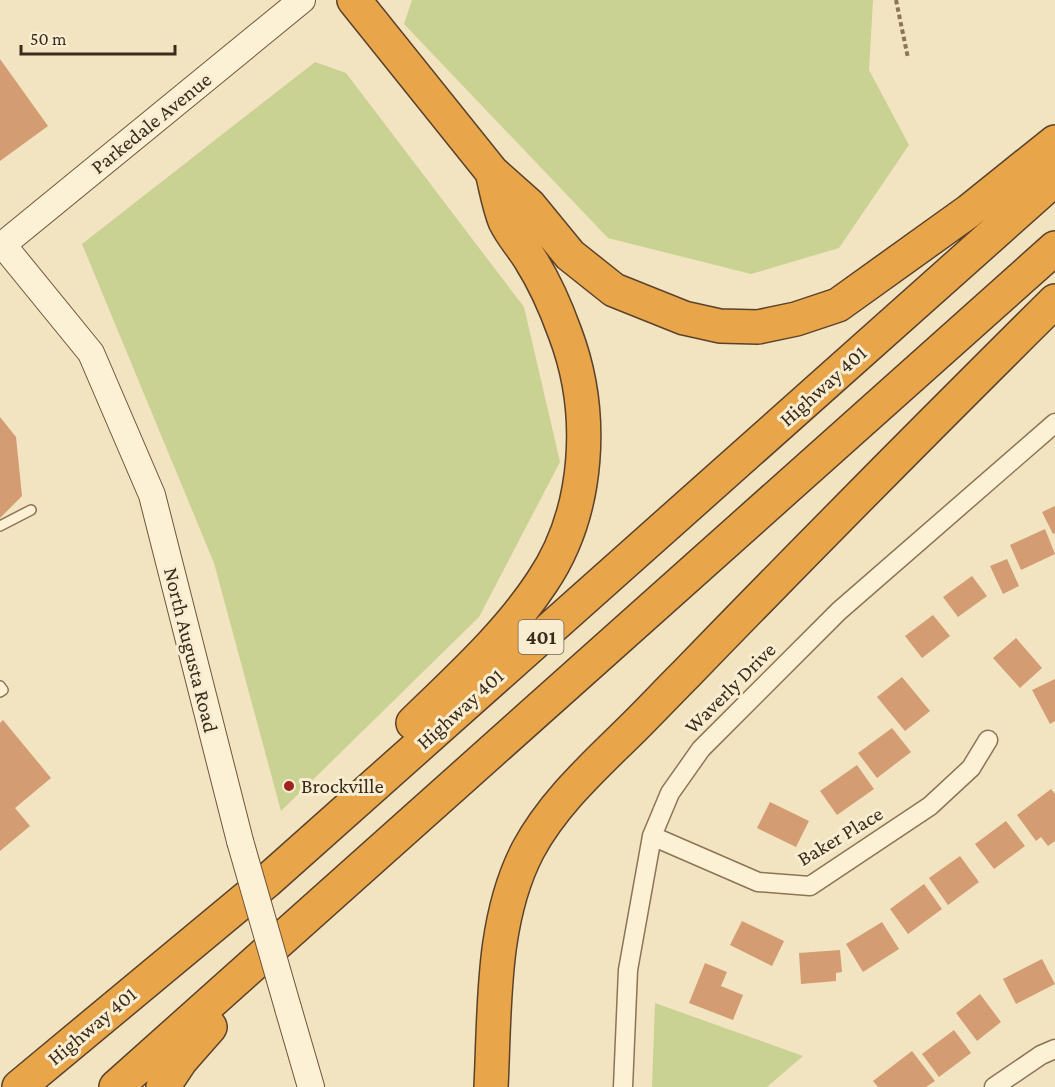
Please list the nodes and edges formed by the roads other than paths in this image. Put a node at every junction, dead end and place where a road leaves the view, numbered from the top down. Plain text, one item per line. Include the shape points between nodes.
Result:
1 (302, 0) edge
2 (354, 0) edge
3 (1055, 142) edge
4 (492, 172) junction
5 (1055, 179) edge
6 (1, 244) edge
7 (1055, 248) edge
8 (1055, 301) edge
9 (1055, 423) edge
10 (31, 510) dead end
11 (0, 526) edge
12 (0, 686) edge
13 (0, 692) edge
14 (988, 740) dead end
15 (652, 836) junction
16 (389, 843) junction
17 (267, 881) junction
18 (1055, 1049) edge
19 (19, 1087) edge
20 (116, 1087) edge
21 (163, 1087) edge
22 (311, 1087) edge
23 (491, 1087) edge
24 (623, 1087) edge
25 (994, 1087) edge

1 - 6 main road, Parkedale Avenue
2 - 4 highway
3 - 4 highway via 969,211 838,305 758,327 720,326 684,318 614,290 570,255 529,205
4 - 17 highway via 506,221 532,261 574,362 585,450 578,500 559,552 522,609 474,664 323,808
5 - 17 highway, Highway 401 / 401
6 - 22 main road, North Augusta Road, bridge via 91,353 152,495 240,841
7 - 16 highway, 401
8 - 23 highway via 588,771 551,815 528,850 512,889 499,945
9 - 15 street, Waverly Drive via 840,611 722,727 670,793
10 - 11 lane
12 - 13 lane
14 - 15 street, Baker Place via 972,768 930,806 810,885 758,882
15 - 24 street, Waverly Drive via 628,970
16 - 20 highway, 401
16 - 21 highway via 349,899 213,1023
17 - 19 highway, Highway 401 / 401
18 - 25 street via 1041,1054

